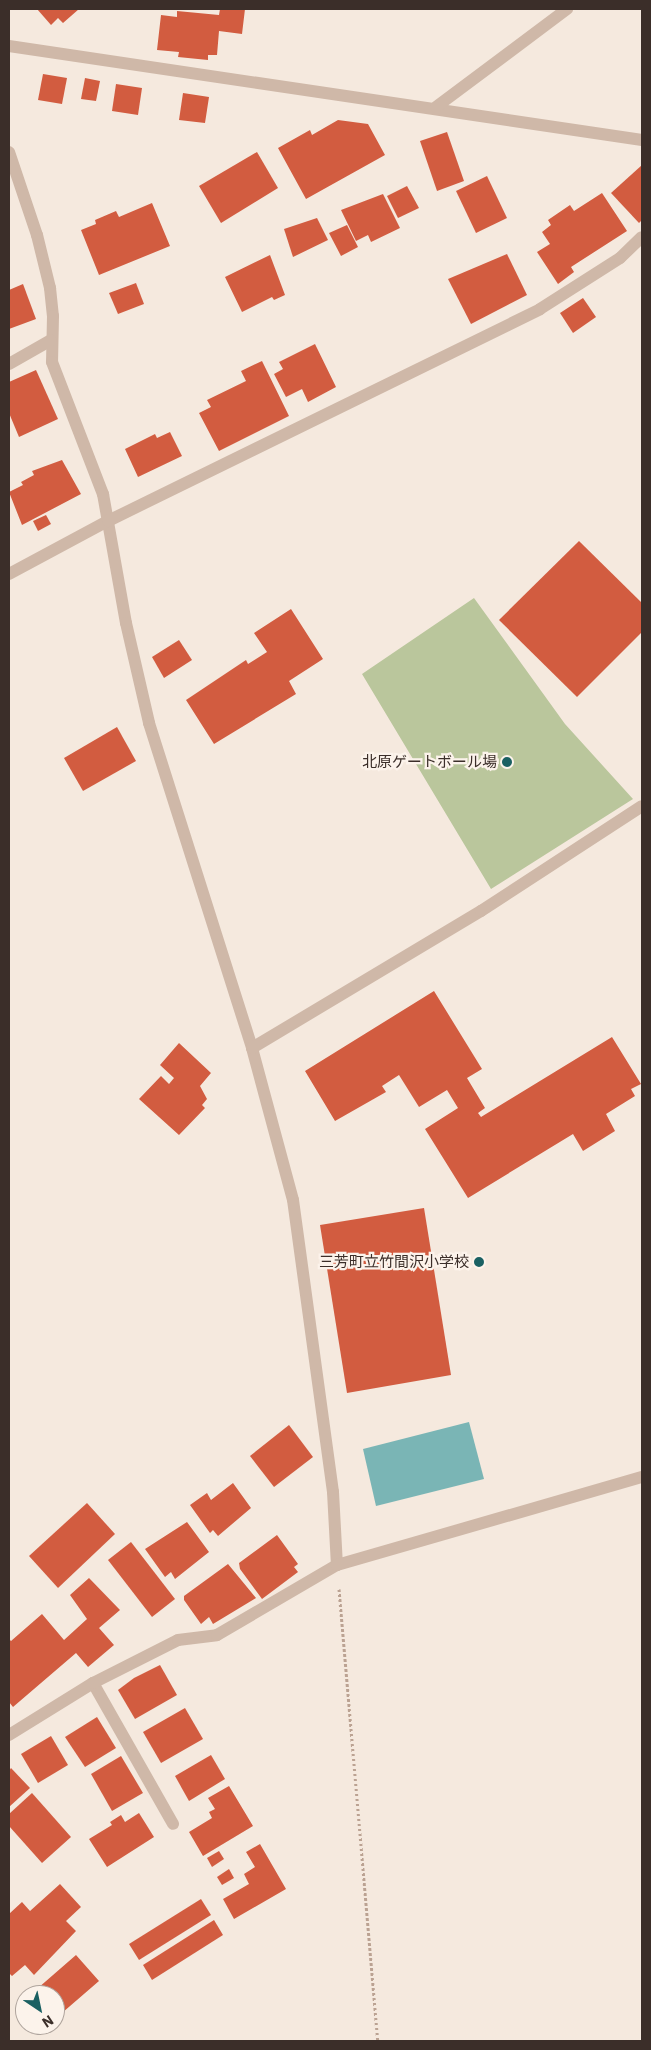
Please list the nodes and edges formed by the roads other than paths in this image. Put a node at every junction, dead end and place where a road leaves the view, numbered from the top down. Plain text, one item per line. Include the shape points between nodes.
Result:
1 (567, 9) edge
2 (9, 46) edge
3 (436, 107) junction
4 (642, 140) edge
5 (9, 152) edge
6 (642, 237) edge
7 (51, 340) junction
8 (9, 364) edge
9 (108, 521) junction
10 (9, 574) edge
11 (642, 806) edge
12 (252, 1048) junction
13 (642, 1476) edge
14 (337, 1564) junction
15 (93, 1683) junction
16 (9, 1735) edge
17 (173, 1824) dead end

1 - 3 street
2 - 3 street
3 - 4 street
5 - 7 street via 46,270 53,316
6 - 9 street via 620,258 540,309
7 - 8 street
7 - 9 street via 52,362 103,494
9 - 10 street
9 - 12 street via 126,623 150,723
11 - 12 street via 481,911
12 - 14 street via 293,1200 333,1492
13 - 14 street
14 - 15 street via 217,1635 178,1640
15 - 16 street
15 - 17 street

